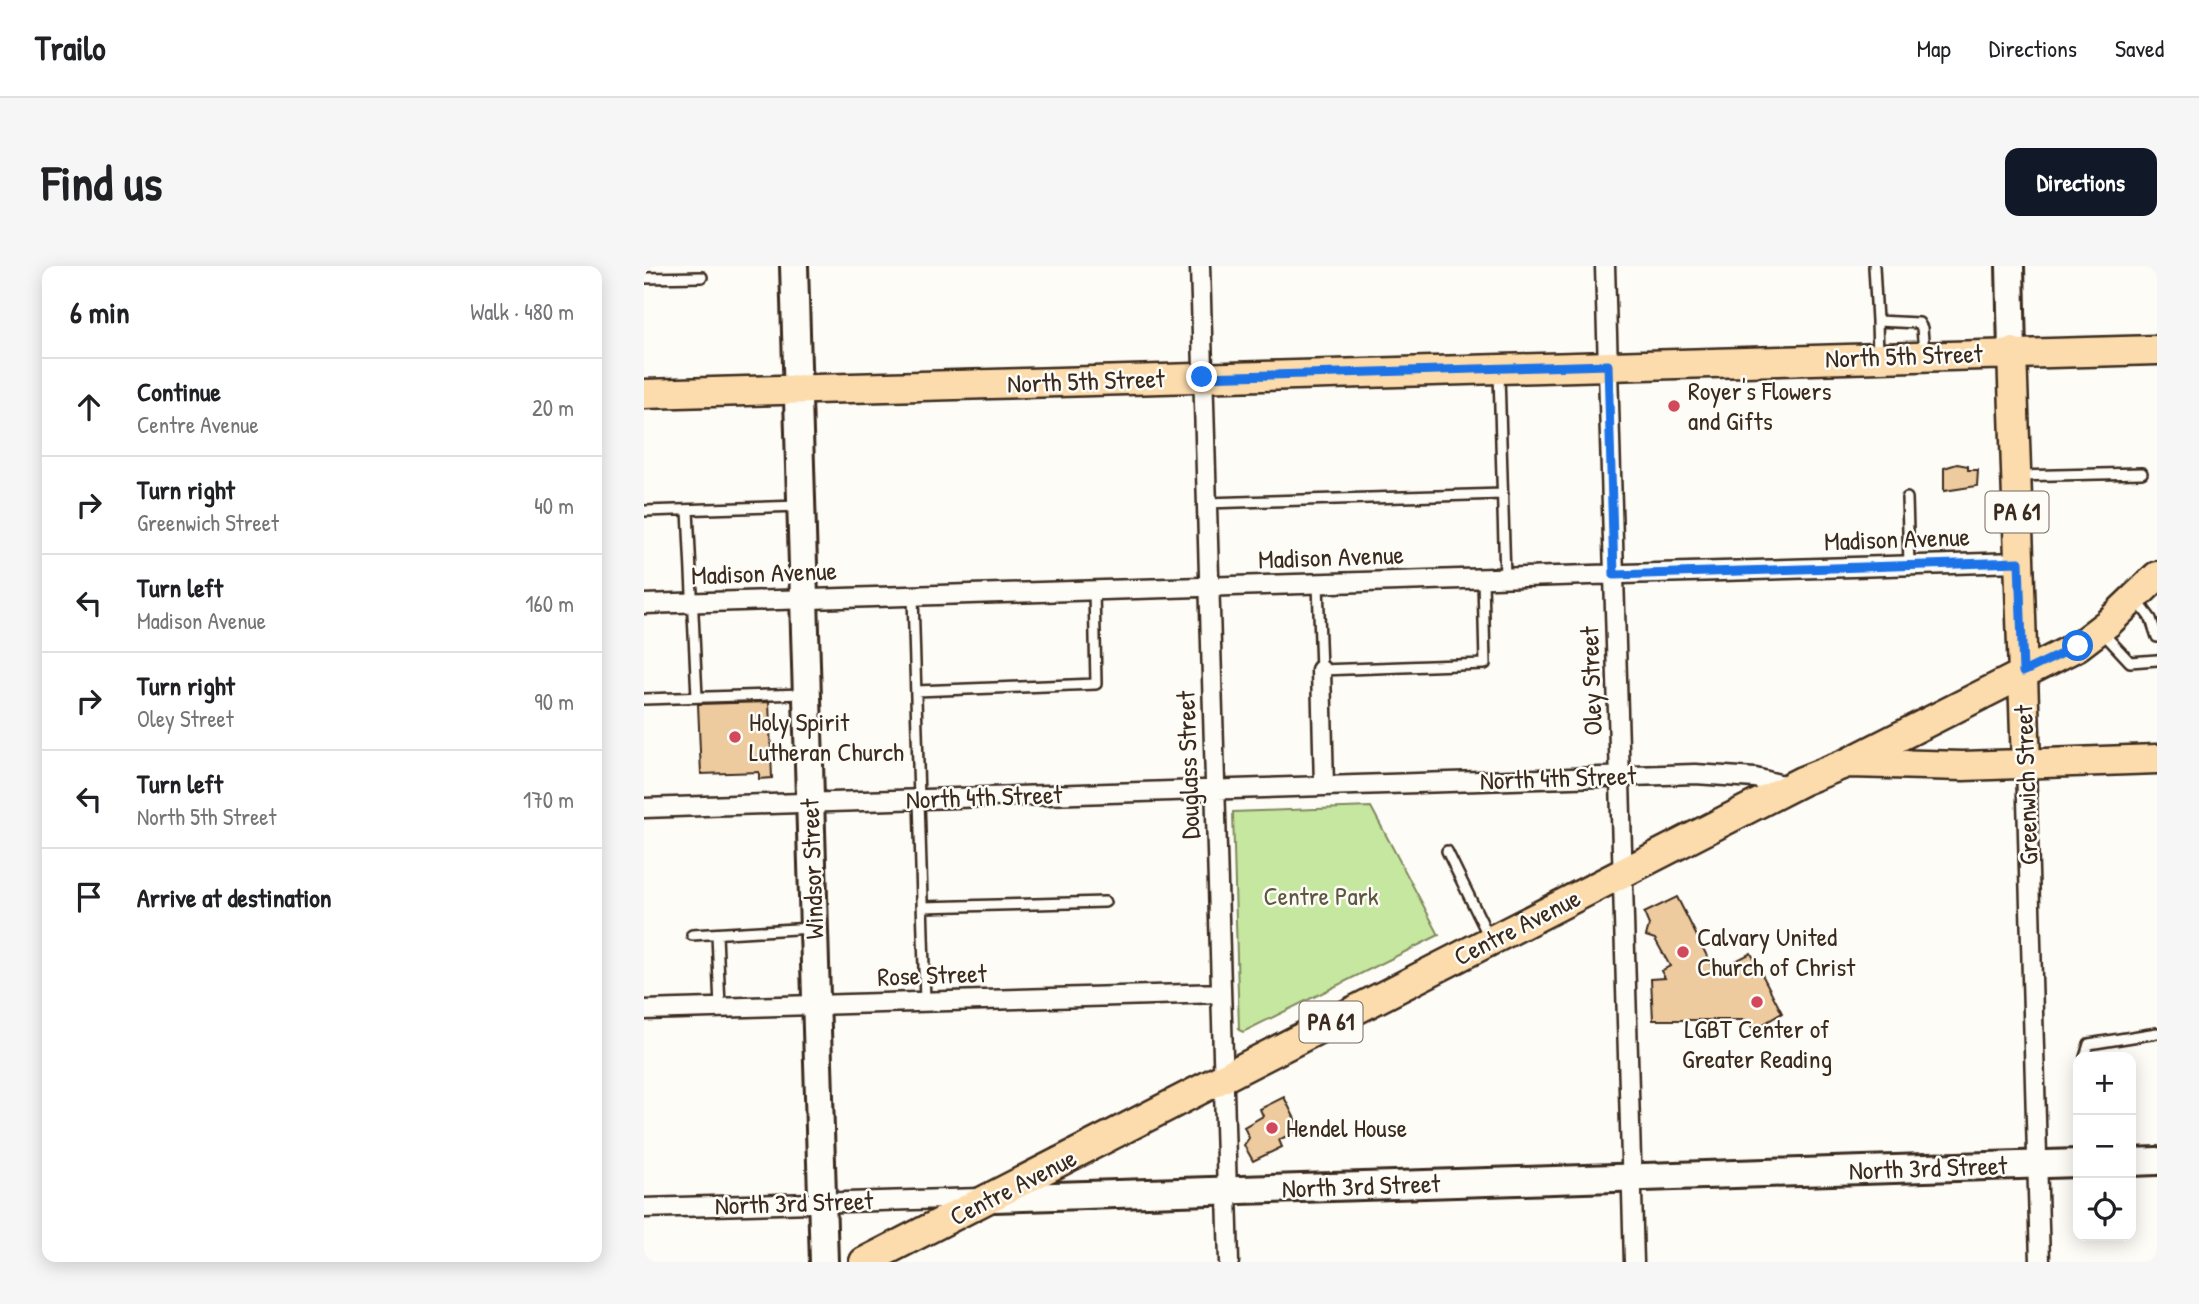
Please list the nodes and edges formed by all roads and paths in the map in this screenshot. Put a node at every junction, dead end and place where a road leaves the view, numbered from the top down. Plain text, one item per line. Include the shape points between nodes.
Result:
1 (794, 266) edge
2 (1200, 266) edge
3 (1605, 266) edge
4 (1874, 266) edge
5 (2010, 266) edge
6 (702, 277) dead end
7 (644, 278) edge
8 (1877, 321) junction
9 (2157, 350) edge
10 (2012, 352) junction
11 (1924, 355) junction
12 (1878, 356) junction
13 (1608, 365) junction
14 (1499, 369) junction
15 (1202, 377) junction
16 (798, 390) junction
17 (644, 394) edge
18 (2141, 473) dead end
19 (2016, 476) junction
20 (1503, 494) junction
21 (1907, 498) dead end
22 (1205, 503) junction
23 (801, 506) junction
24 (688, 510) junction
25 (644, 511) edge
26 (2019, 562) junction
27 (1909, 565) junction
28 (1614, 575) junction
29 (2157, 576) edge
30 (1505, 578) junction
31 (1483, 579) junction
32 (1318, 584) junction
33 (1209, 587) junction
34 (1094, 590) junction
35 (914, 596) junction
36 (803, 597) junction
37 (2135, 597) junction
38 (693, 603) junction
39 (644, 604) edge
40 (2100, 630) junction
41 (2157, 637) edge
42 (2157, 660) edge
43 (1321, 670) junction
44 (2023, 672) junction
45 (916, 691) junction
46 (807, 694) junction
47 (696, 697) junction
48 (644, 699) edge
49 (2157, 759) edge
50 (1847, 763) junction
51 (2026, 764) junction
52 (1620, 776) junction
53 (1324, 786) junction
54 (1791, 787) junction
55 (1215, 790) junction
56 (919, 800) junction
57 (810, 803) junction
58 (644, 808) edge
59 (1447, 851) dead end
60 (1623, 873) junction
61 (1105, 902) dead end
62 (922, 907) junction
63 (814, 928) junction
64 (717, 934) junction
65 (692, 935) dead end
66 (1491, 940) junction
67 (1221, 993) junction
68 (925, 1002) junction
69 (816, 1005) junction
70 (720, 1008) junction
71 (644, 1010) edge
72 (2157, 1033) edge
73 (2087, 1052) edge
74 (1224, 1076) junction
75 (2157, 1161) edge
76 (2136, 1162) edge
77 (2073, 1163) edge
78 (2038, 1164) junction
79 (1632, 1177) junction
80 (1227, 1191) junction
81 (994, 1198) junction
82 (822, 1202) junction
83 (644, 1208) edge
84 (824, 1262) edge
85 (863, 1262) edge
86 (1229, 1262) edge
87 (1634, 1262) edge
88 (2040, 1262) edge

1 - 16 street, Windsor Street
2 - 15 street, Douglass Street
3 - 13 street, Oley Street
4 - 8 lane
5 - 10 street, Greenwich Street
6 - 7 lane
8 - 11 lane via 1919,323
8 - 12 lane
9 - 10 main road, North 5th Street
10 - 11 main road, North 5th Street
10 - 19 main road, Greenwich Street / PA 61
11 - 12 main road, North 5th Street
12 - 13 main road, North 5th Street
13 - 14 main road, North 5th Street
13 - 28 street, Oley Street
14 - 15 main road, North 5th Street
14 - 20 lane
15 - 16 main road, North 5th Street
15 - 22 street, Douglass Street
16 - 17 main road, North 5th Street
16 - 23 street, Windsor Street
18 - 19 lane
19 - 26 main road, Greenwich Street / PA 61
20 - 22 lane
20 - 30 lane
21 - 27 lane
22 - 33 street, Douglass Street
23 - 24 lane
23 - 36 street, Windsor Street
24 - 25 lane
24 - 38 lane
26 - 27 street, Madison Avenue
26 - 44 main road, Greenwich Street / PA 61
27 - 28 street, Madison Avenue
28 - 30 street, Madison Avenue
28 - 52 street, Oley Street
29 - 37 main road, Centre Avenue
30 - 31 street, Madison Avenue
31 - 32 street, Madison Avenue
31 - 43 lane via 1485,664
32 - 33 street, Madison Avenue
32 - 43 lane
33 - 34 street, Madison Avenue
33 - 55 street, Douglass Street
34 - 35 street, Madison Avenue
34 - 45 lane via 1096,684
35 - 36 street, Madison Avenue
35 - 45 lane
36 - 38 street, Madison Avenue
36 - 46 street, Windsor Street
37 - 40 main road, Centre Avenue
37 - 41 lane
38 - 39 street, Madison Avenue
38 - 47 lane
40 - 42 lane via 2130,662
40 - 44 main road, Centre Avenue via 2078,646
43 - 53 street
44 - 50 main road, Centre Avenue / PA 61
44 - 51 main road, Greenwich Street / PA 61
45 - 56 lane
46 - 47 lane
46 - 57 street, Windsor Street
47 - 48 lane
49 - 51 main road
50 - 51 main road, PA 61
50 - 54 main road, Centre Avenue / PA 61
51 - 78 street, Greenwich Street
52 - 53 street, North 4th Street
52 - 54 street, North 4th Street via 1695,774 1755,778
52 - 60 street, Oley Street
53 - 55 street, North 4th Street
54 - 60 main road, Centre Avenue / PA 61
55 - 56 street, North 4th Street
55 - 67 street, Douglass Street
56 - 57 street, North 4th Street
56 - 62 lane
57 - 58 street, North 4th Street
57 - 63 street, Windsor Street
59 - 66 lane
60 - 66 main road, Centre Avenue / PA 61
60 - 79 street, Oley Street
61 - 62 lane
62 - 68 lane
63 - 64 lane
63 - 69 street, Windsor Street
64 - 65 lane
64 - 70 lane
66 - 74 main road, Centre Avenue / PA 61
67 - 68 street, Rose Street
67 - 74 street, Douglass Street
68 - 69 street, Rose Street
69 - 70 street, Rose Street
69 - 82 street, Windsor Street
70 - 71 street, Rose Street
72 - 73 lane via 2089,1044
74 - 80 street, Douglass Street
74 - 81 main road, Centre Avenue / PA 61
75 - 76 street
77 - 78 street, North 3rd Street
78 - 79 street, North 3rd Street
78 - 88 street, Greenwich Street
79 - 80 street, North 3rd Street
79 - 87 street, Oley Street
80 - 81 street, North 3rd Street
80 - 86 street, Douglass Street
81 - 82 street, North 3rd Street
81 - 85 main road, Centre Avenue / PA 61
82 - 83 street, North 3rd Street
82 - 84 street, Windsor Street

